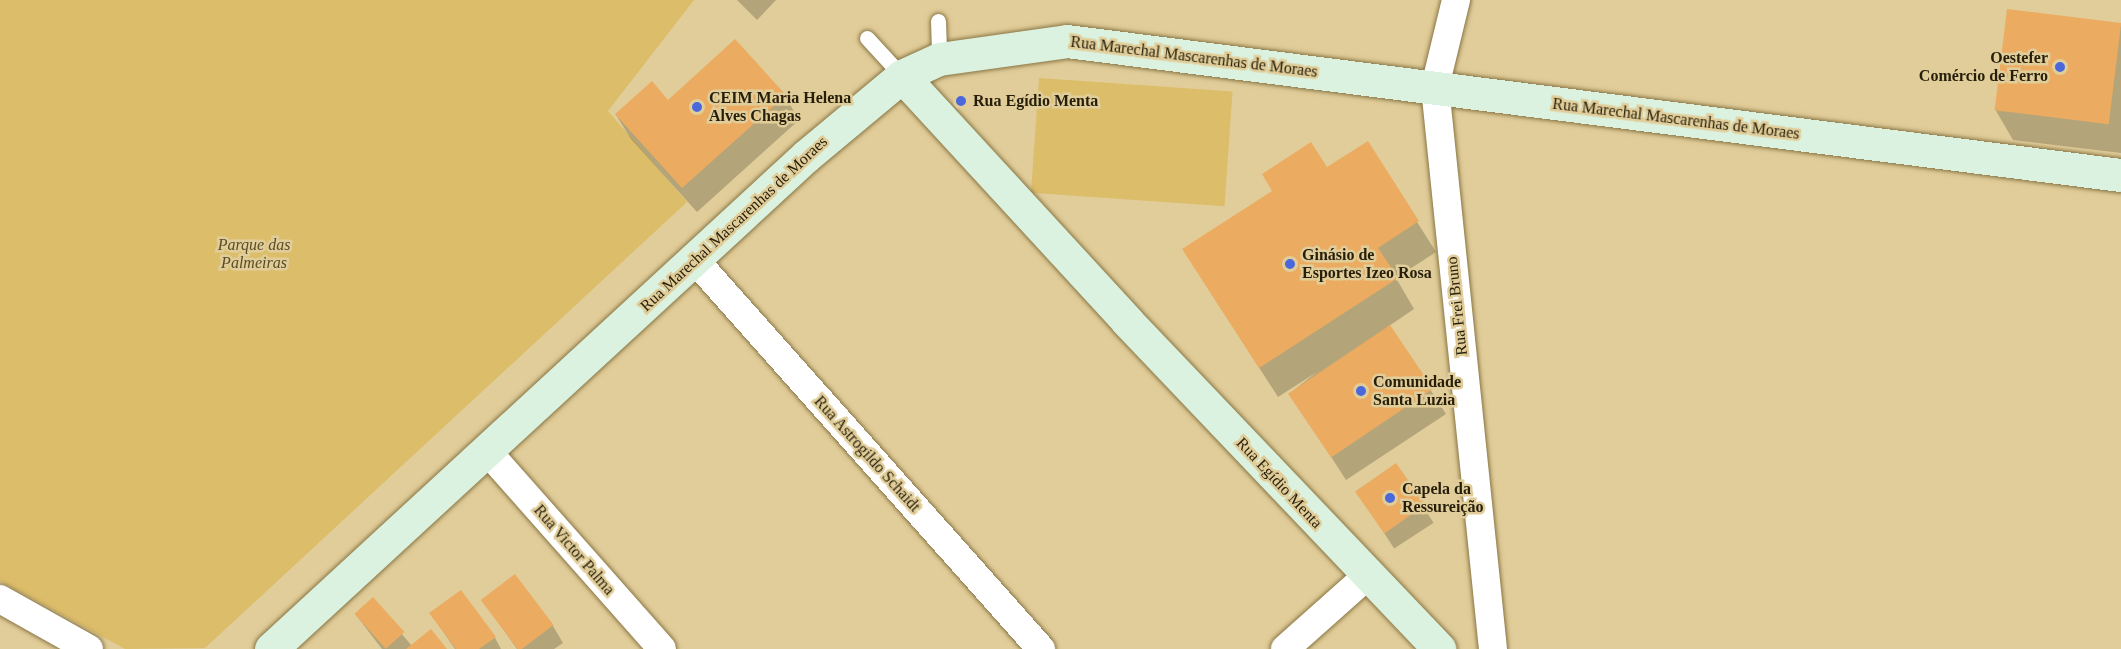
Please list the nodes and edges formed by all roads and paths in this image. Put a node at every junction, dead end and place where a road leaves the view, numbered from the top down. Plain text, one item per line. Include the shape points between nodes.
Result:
1 (1456, 0) edge
2 (938, 21) dead end
3 (867, 38) dead end
4 (939, 59) junction
5 (902, 76) junction
6 (1435, 87) junction
7 (2121, 175) edge
8 (694, 259) junction
9 (487, 450) junction
10 (1367, 576) junction
11 (0, 599) edge
12 (278, 647) edge
13 (88, 649) edge
14 (662, 649) edge
15 (1041, 649) edge
16 (1286, 649) edge
17 (1439, 649) edge
18 (1493, 649) edge

1 - 6 street, Rua Frei Bruno
2 - 4 lane
3 - 5 lane
4 - 5 street, Rua Marechal Mascarenhas de Moraes
4 - 6 street, Rua Marechal Mascarenhas de Moraes via 1067,41
5 - 8 street, Rua Marechal Mascarenhas de Moraes via 806,156
5 - 10 street, Rua Egídio Menta
6 - 7 street, Rua Marechal Mascarenhas de Moraes
6 - 18 street, Rua Frei Bruno
8 - 9 street, Rua Marechal Mascarenhas de Moraes
8 - 15 street, Rua Astrogildo Schaidt
9 - 12 street, Rua Marechal Mascarenhas de Moraes
9 - 14 street, Rua Victor Palma
10 - 16 street
10 - 17 street, Rua Egídio Menta
11 - 13 street

